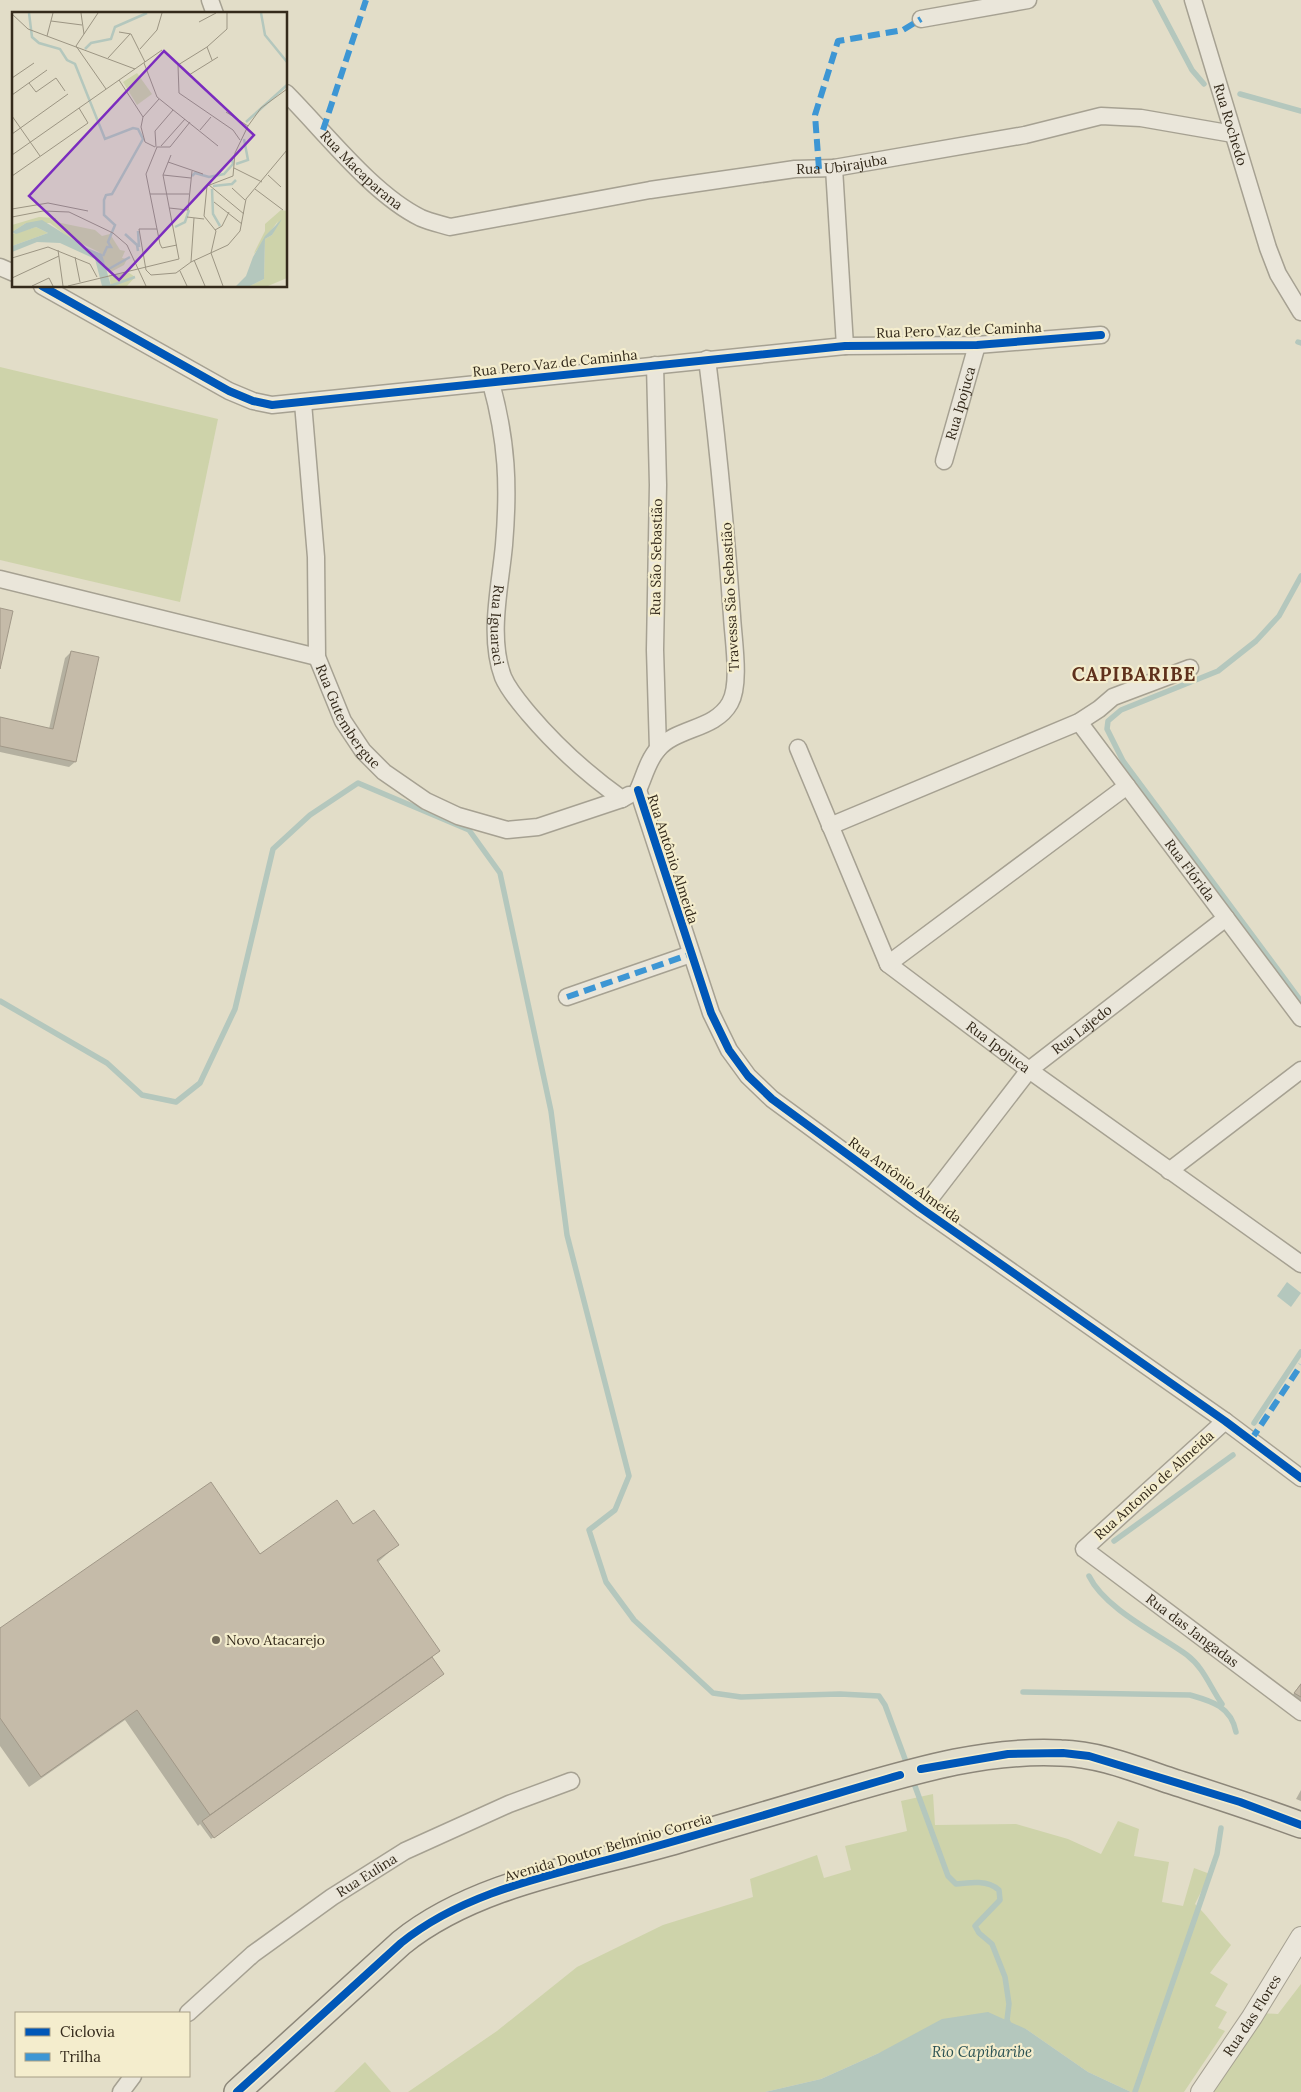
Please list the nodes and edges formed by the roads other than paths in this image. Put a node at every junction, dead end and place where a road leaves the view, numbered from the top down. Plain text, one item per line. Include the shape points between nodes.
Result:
1 (210, 0) edge
2 (1028, 0) edge
3 (1193, 0) edge
4 (215, 12) edge
5 (921, 18) dead end
6 (288, 95) edge
7 (1233, 134) junction
8 (834, 168) junction
9 (450, 227) joint
10 (0, 267) edge
11 (12, 272) edge
12 (46, 288) edge
13 (1301, 312) edge
14 (1101, 335) dead end
15 (977, 345) junction
16 (846, 346) junction
17 (707, 359) junction
18 (655, 365) junction
19 (492, 383) junction
20 (302, 403) junction
21 (944, 461) dead end
22 (0, 579) edge
23 (316, 657) junction
24 (1190, 668) dead end
25 (1079, 722) junction
26 (798, 748) dead end
27 (658, 749) junction
28 (1126, 786) junction
29 (638, 790) junction
30 (622, 799) junction
31 (830, 826) junction
32 (1226, 918) junction
33 (691, 954) junction
34 (888, 964) junction
35 (567, 997) dead end
36 (1301, 1018) edge
37 (1029, 1070) junction
38 (1301, 1070) edge
39 (1169, 1171) junction
40 (922, 1209) junction
41 (1301, 1264) edge
42 (1225, 1421) junction
43 (1301, 1478) edge
44 (1084, 1549) joint
45 (1301, 1712) edge
46 (571, 1781) dead end
47 (1301, 1825) edge
48 (1301, 1937) edge
49 (189, 2012) edge
50 (132, 2077) edge
51 (121, 2092) edge
52 (236, 2092) edge
53 (1201, 2092) edge

1 - 4 street
2 - 5 street
3 - 7 street, Rua Rochedo
6 - 9 street, Rua Macaparana via 379,188 420,217
7 - 8 street, Rua Ubirajuba via 1141,118 1101,116 1025,135
7 - 13 street, Rua Rochedo via 1268,248 1278,274
8 - 9 street, Rua Ubirajuba via 796,169 650,190
8 - 16 street
10 - 11 street
12 - 20 street, Rua Pero Vaz de Caminha via 247,399 272,405
14 - 15 street, Rua Pero Vaz de Caminha
15 - 16 street, Rua Pero Vaz de Caminha
15 - 21 street, Rua Ipojuca
16 - 17 street, Rua Pero Vaz de Caminha
17 - 18 street, Rua Pero Vaz de Caminha
17 - 27 street, Travessa São Sebastião via 726,531 734,656 733,695 728,708 718,717
18 - 19 street, Rua Pero Vaz de Caminha
18 - 27 street, Rua São Sebastião
19 - 20 street, Rua Pero Vaz de Caminha
19 - 30 street, Rua Iguaraci via 506,448 507,487 495,632 502,672 517,700 551,740
20 - 23 street, Rua Gutembergue via 316,557
22 - 23 street
23 - 30 street, Rua Gutembergue via 344,721 372,762 403,787 458,816 507,830 522,830
24 - 25 street via 1113,697
25 - 28 street, Rua Flórida
25 - 31 street
26 - 31 street
27 - 29 street
28 - 32 street, Rua Flórida
28 - 34 street
29 - 30 street
29 - 33 street, Rua Antônio Almeida
31 - 34 street
32 - 36 street, Rua Flórida
32 - 37 street, Rua Lajedo
33 - 35 street
33 - 40 street, Rua Antônio Almeida via 711,1013 729,1050 748,1076 772,1099
34 - 37 street, Rua Ipojuca
37 - 39 street, Rua Ipojuca
37 - 40 street, Rua Lajedo
38 - 39 street
39 - 41 street, Rua Ipojuca
40 - 42 street, Rua Antônio Almeida
42 - 43 street, Rua Antônio Almeida
42 - 44 street, Rua Antonio de Almeida
44 - 45 street, Rua das Jangadas
46 - 49 street, Rua Eulina via 509,1804 405,1851 332,1897 253,1954
47 - 52 main road, Avenida Doutor Belmínio Correia via 1240,1802 1089,1756 1008,1754 911,1772 662,1845 571,1868 447,1911 421,1926 401,1943
48 - 53 street, Rua das Flores
50 - 51 street

